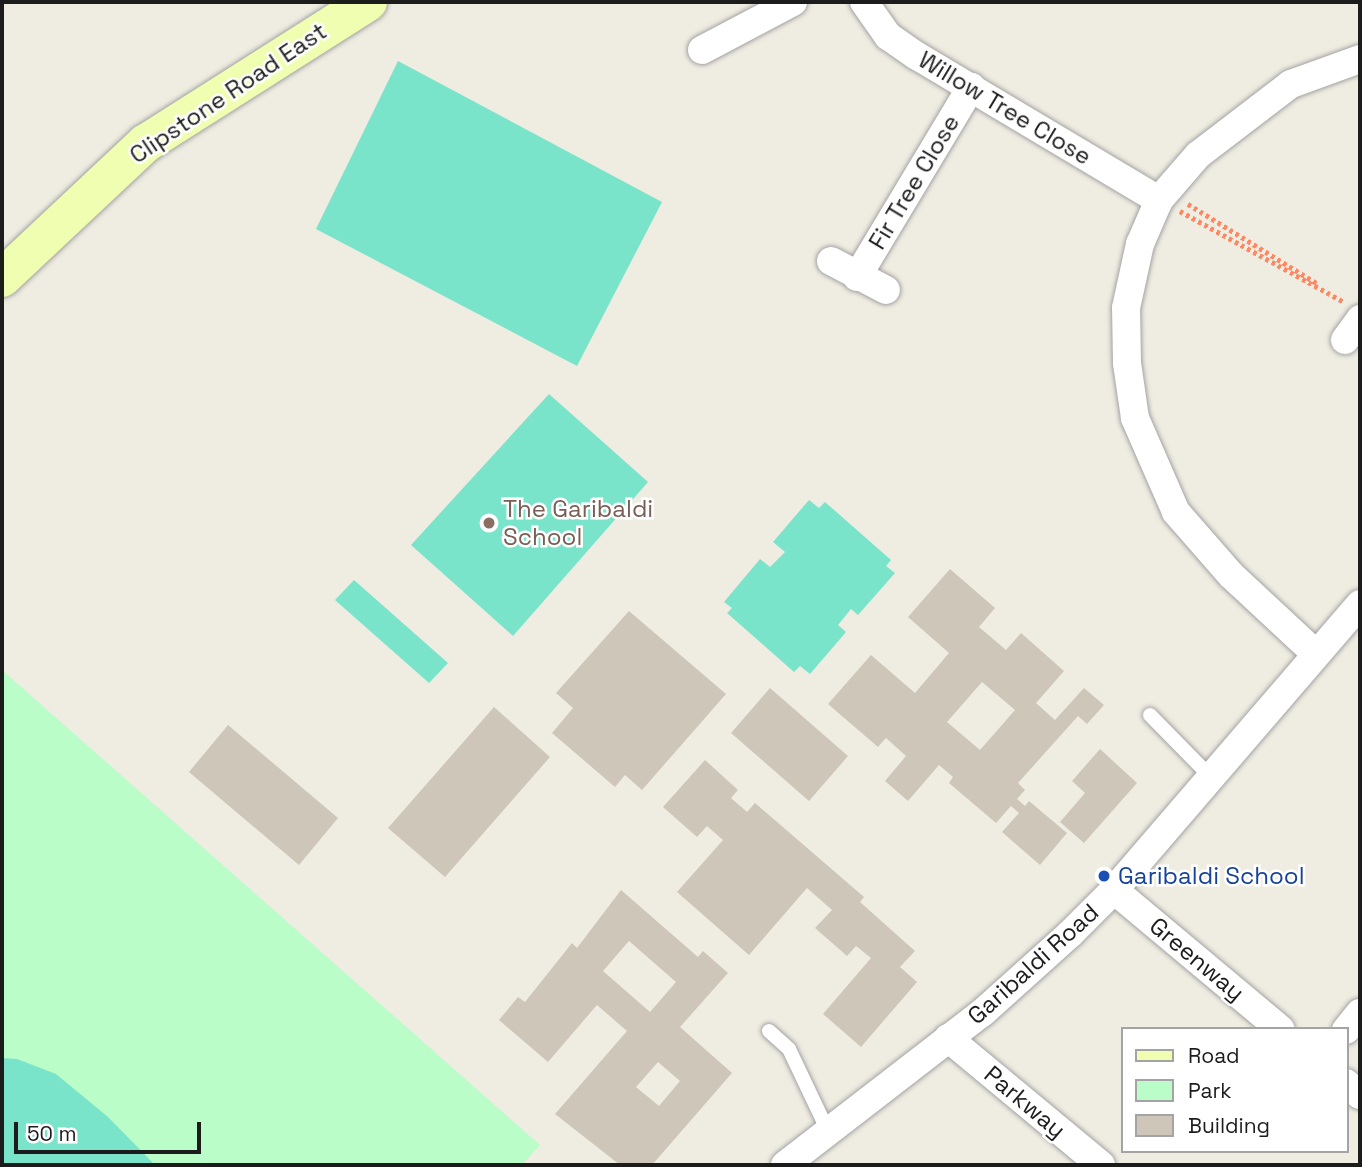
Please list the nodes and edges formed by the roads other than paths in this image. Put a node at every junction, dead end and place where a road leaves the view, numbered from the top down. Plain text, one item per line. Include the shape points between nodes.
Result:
1 (368, 2) edge
2 (793, 2) edge
3 (864, 2) edge
4 (702, 50) dead end
5 (1360, 59) edge
6 (971, 87) junction
7 (1163, 195) junction
8 (831, 261) dead end
9 (857, 277) junction
10 (2, 278) edge
11 (886, 290) dead end
12 (1360, 604) edge
13 (1316, 654) junction
14 (1150, 715) dead end
15 (1211, 777) junction
16 (1114, 890) junction
17 (1360, 1013) edge
18 (1278, 1027) edge
19 (1348, 1028) edge
20 (769, 1031) dead end
21 (948, 1038) junction
22 (828, 1131) junction
23 (787, 1165) edge
24 (1101, 1165) edge

1 - 10 main road, Clipstone Road East via 146,143
2 - 4 street
3 - 6 street, Willow Tree Close via 888,36
5 - 7 street via 1291,84 1247,113 1198,155
6 - 7 street, Willow Tree Close
6 - 9 street, Fir Tree Close
7 - 13 street via 1140,244 1126,308 1135,418 1176,512 1231,575
8 - 9 street, Fir Tree Close
9 - 11 street, Fir Tree Close
12 - 13 street, Garibaldi Road
13 - 15 street, Garibaldi Road
14 - 15 lane
15 - 16 street, Garibaldi Road
16 - 18 street, Greenway
16 - 21 street, Garibaldi Road via 1035,967
17 - 19 street
20 - 22 lane via 789,1049
21 - 22 street, Garibaldi Road
21 - 24 street, Parkway
22 - 23 street, Garibaldi Road

